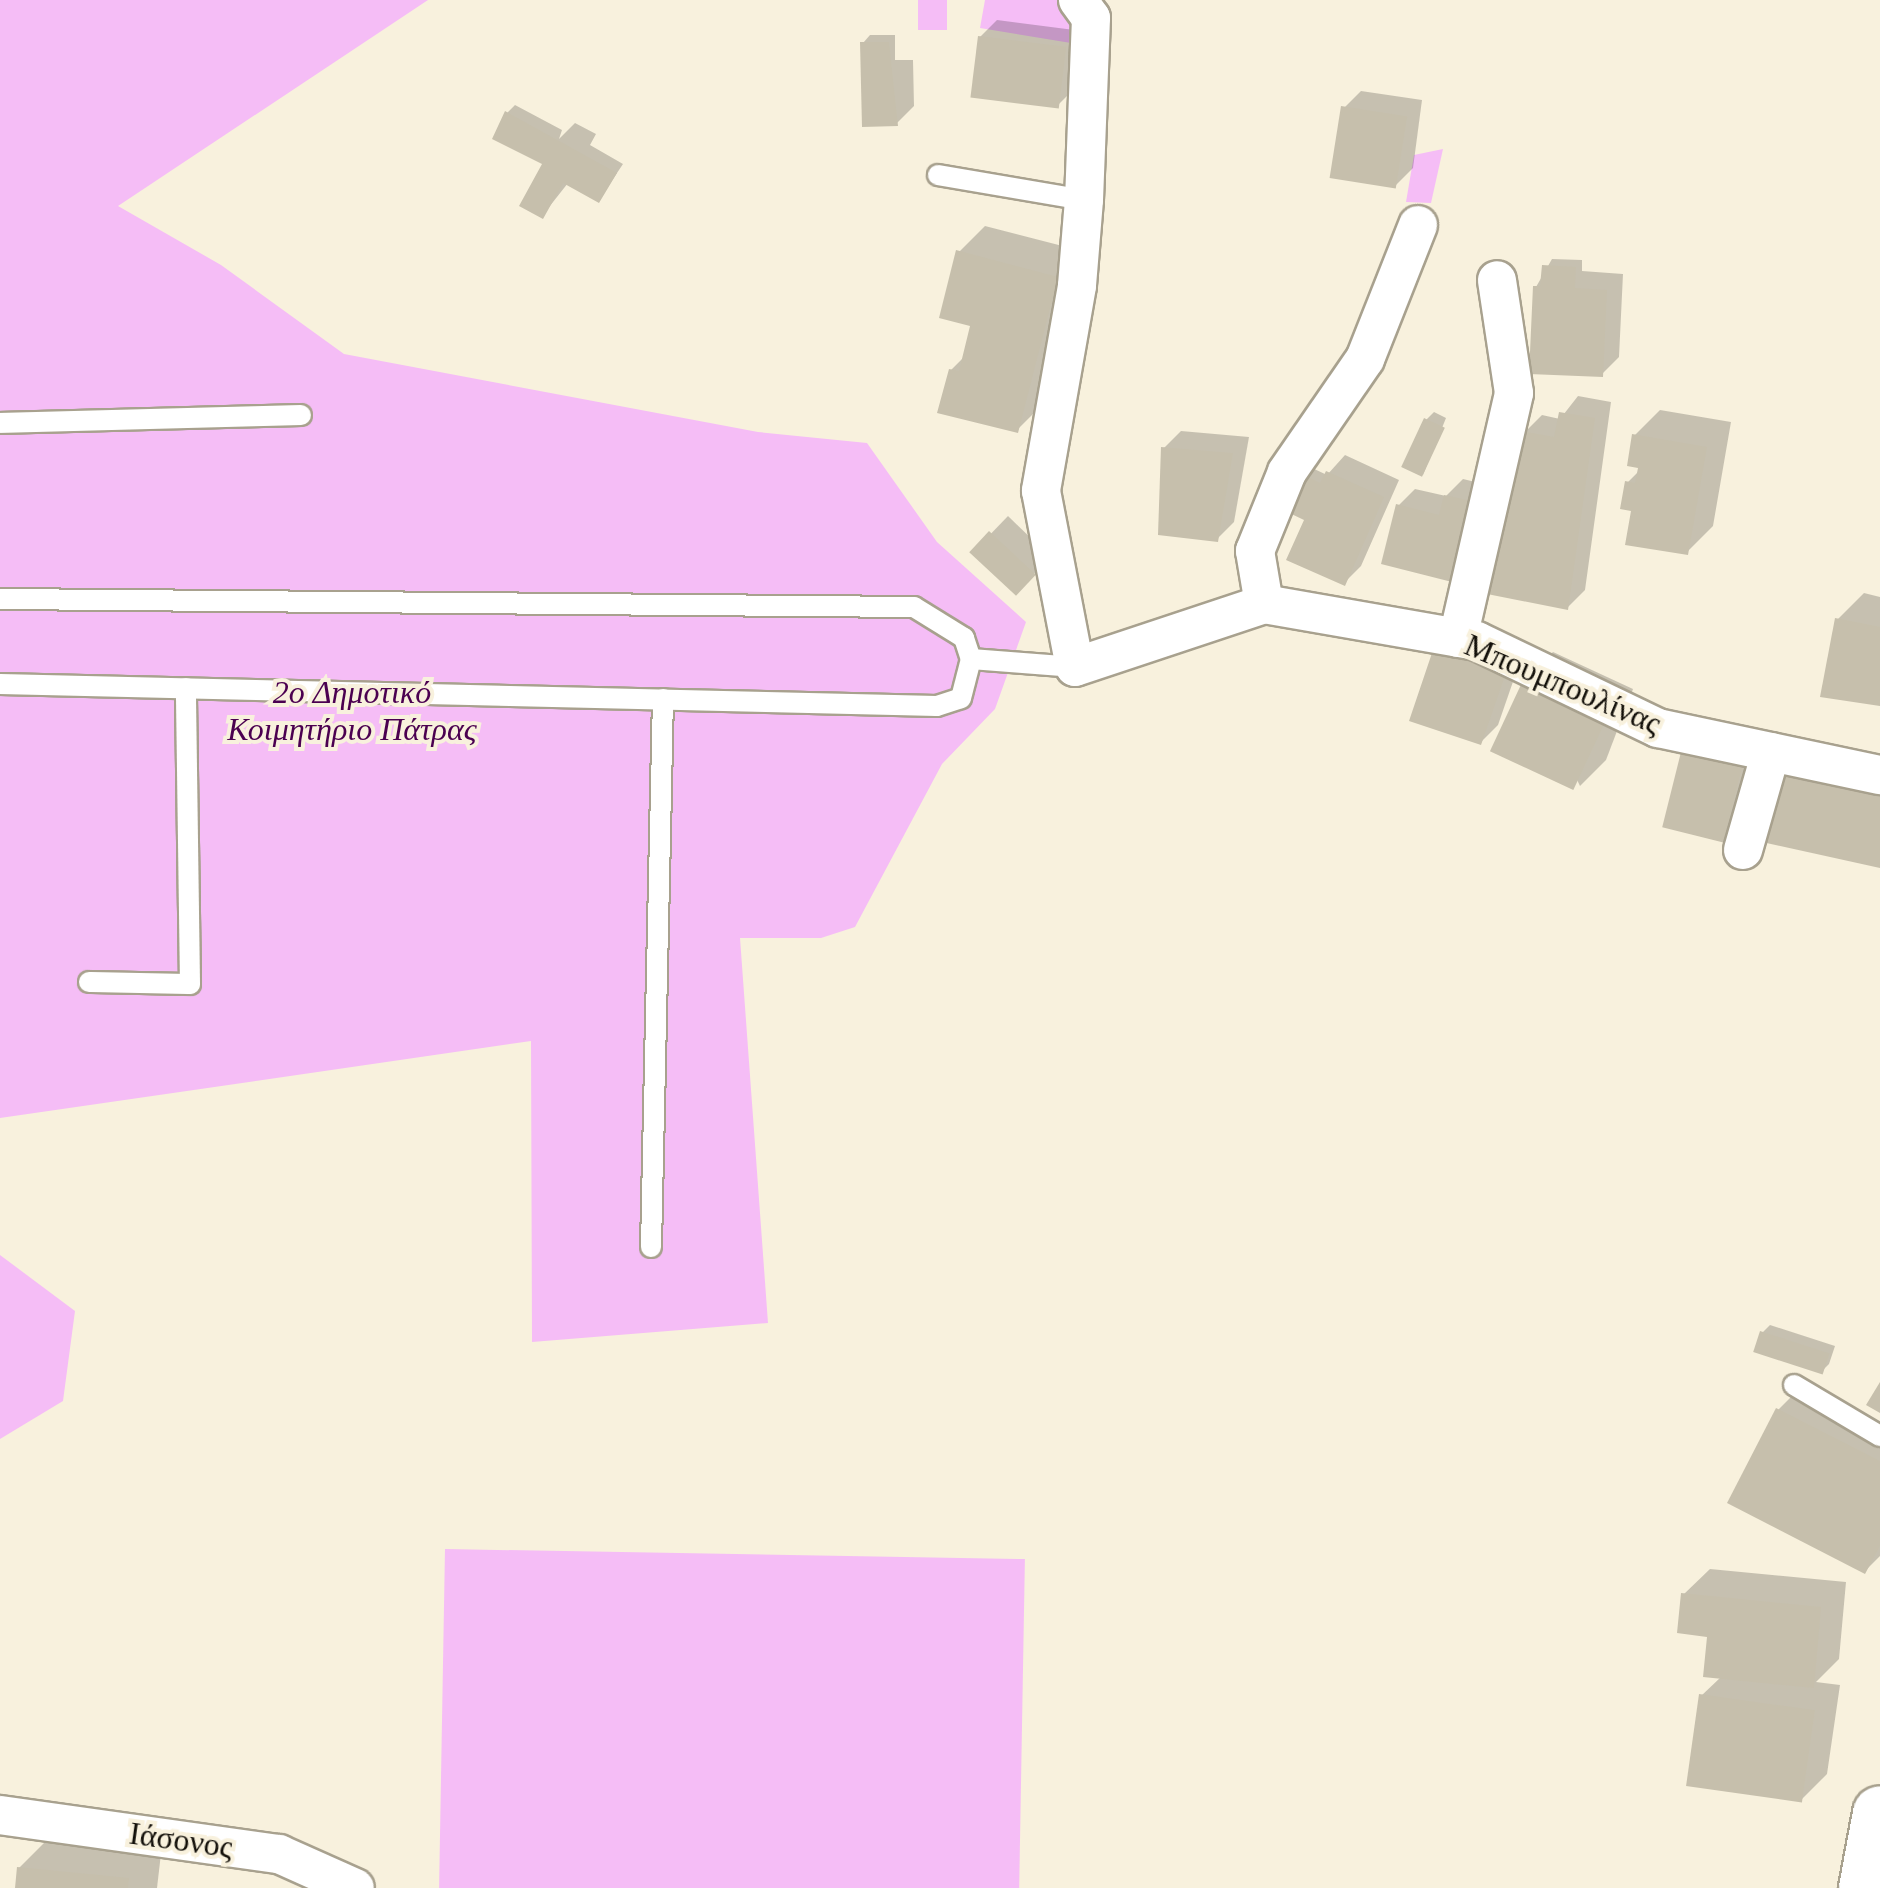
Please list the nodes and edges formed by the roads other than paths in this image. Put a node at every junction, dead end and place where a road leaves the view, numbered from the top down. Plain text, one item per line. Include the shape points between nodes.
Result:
1 (1078, 0) edge
2 (938, 176) dead end
3 (1084, 200) junction
4 (1418, 225) dead end
5 (1498, 280) dead end
6 (302, 415) dead end
7 (0, 423) edge
8 (0, 599) edge
9 (1264, 604) junction
10 (1458, 638) junction
11 (971, 659) junction
12 (1074, 667) junction
13 (0, 684) edge
14 (186, 688) junction
15 (663, 699) junction
16 (1771, 752) junction
17 (1880, 775) edge
18 (1742, 850) dead end
19 (89, 982) dead end
20 (651, 1247) dead end
21 (1794, 1385) dead end
22 (1880, 1436) edge
23 (1880, 1813) edge
24 (0, 1815) edge
25 (1871, 1878) edge
26 (355, 1888) edge

1 - 3 street via 1091,18
2 - 3 lane
3 - 12 street via 1077,286 1041,491
4 - 9 street via 1365,359 1287,472 1261,535 1255,551
5 - 10 street via 1514,393
6 - 7 lane
8 - 11 lane via 914,607 964,638
9 - 10 street, Μπουμπουλίνας
9 - 12 street, Μπουμπουλίνας
10 - 16 street, Μπουμπουλίνας via 1477,641 1658,728
11 - 12 lane
11 - 15 lane via 961,698 937,706
13 - 14 lane
14 - 15 lane
14 - 19 lane via 190,984
15 - 20 lane
16 - 17 street, Μπουμπουλίνας
16 - 18 street
21 - 22 lane
23 - 25 main road
24 - 26 street, Ιάσονος via 278,1854

